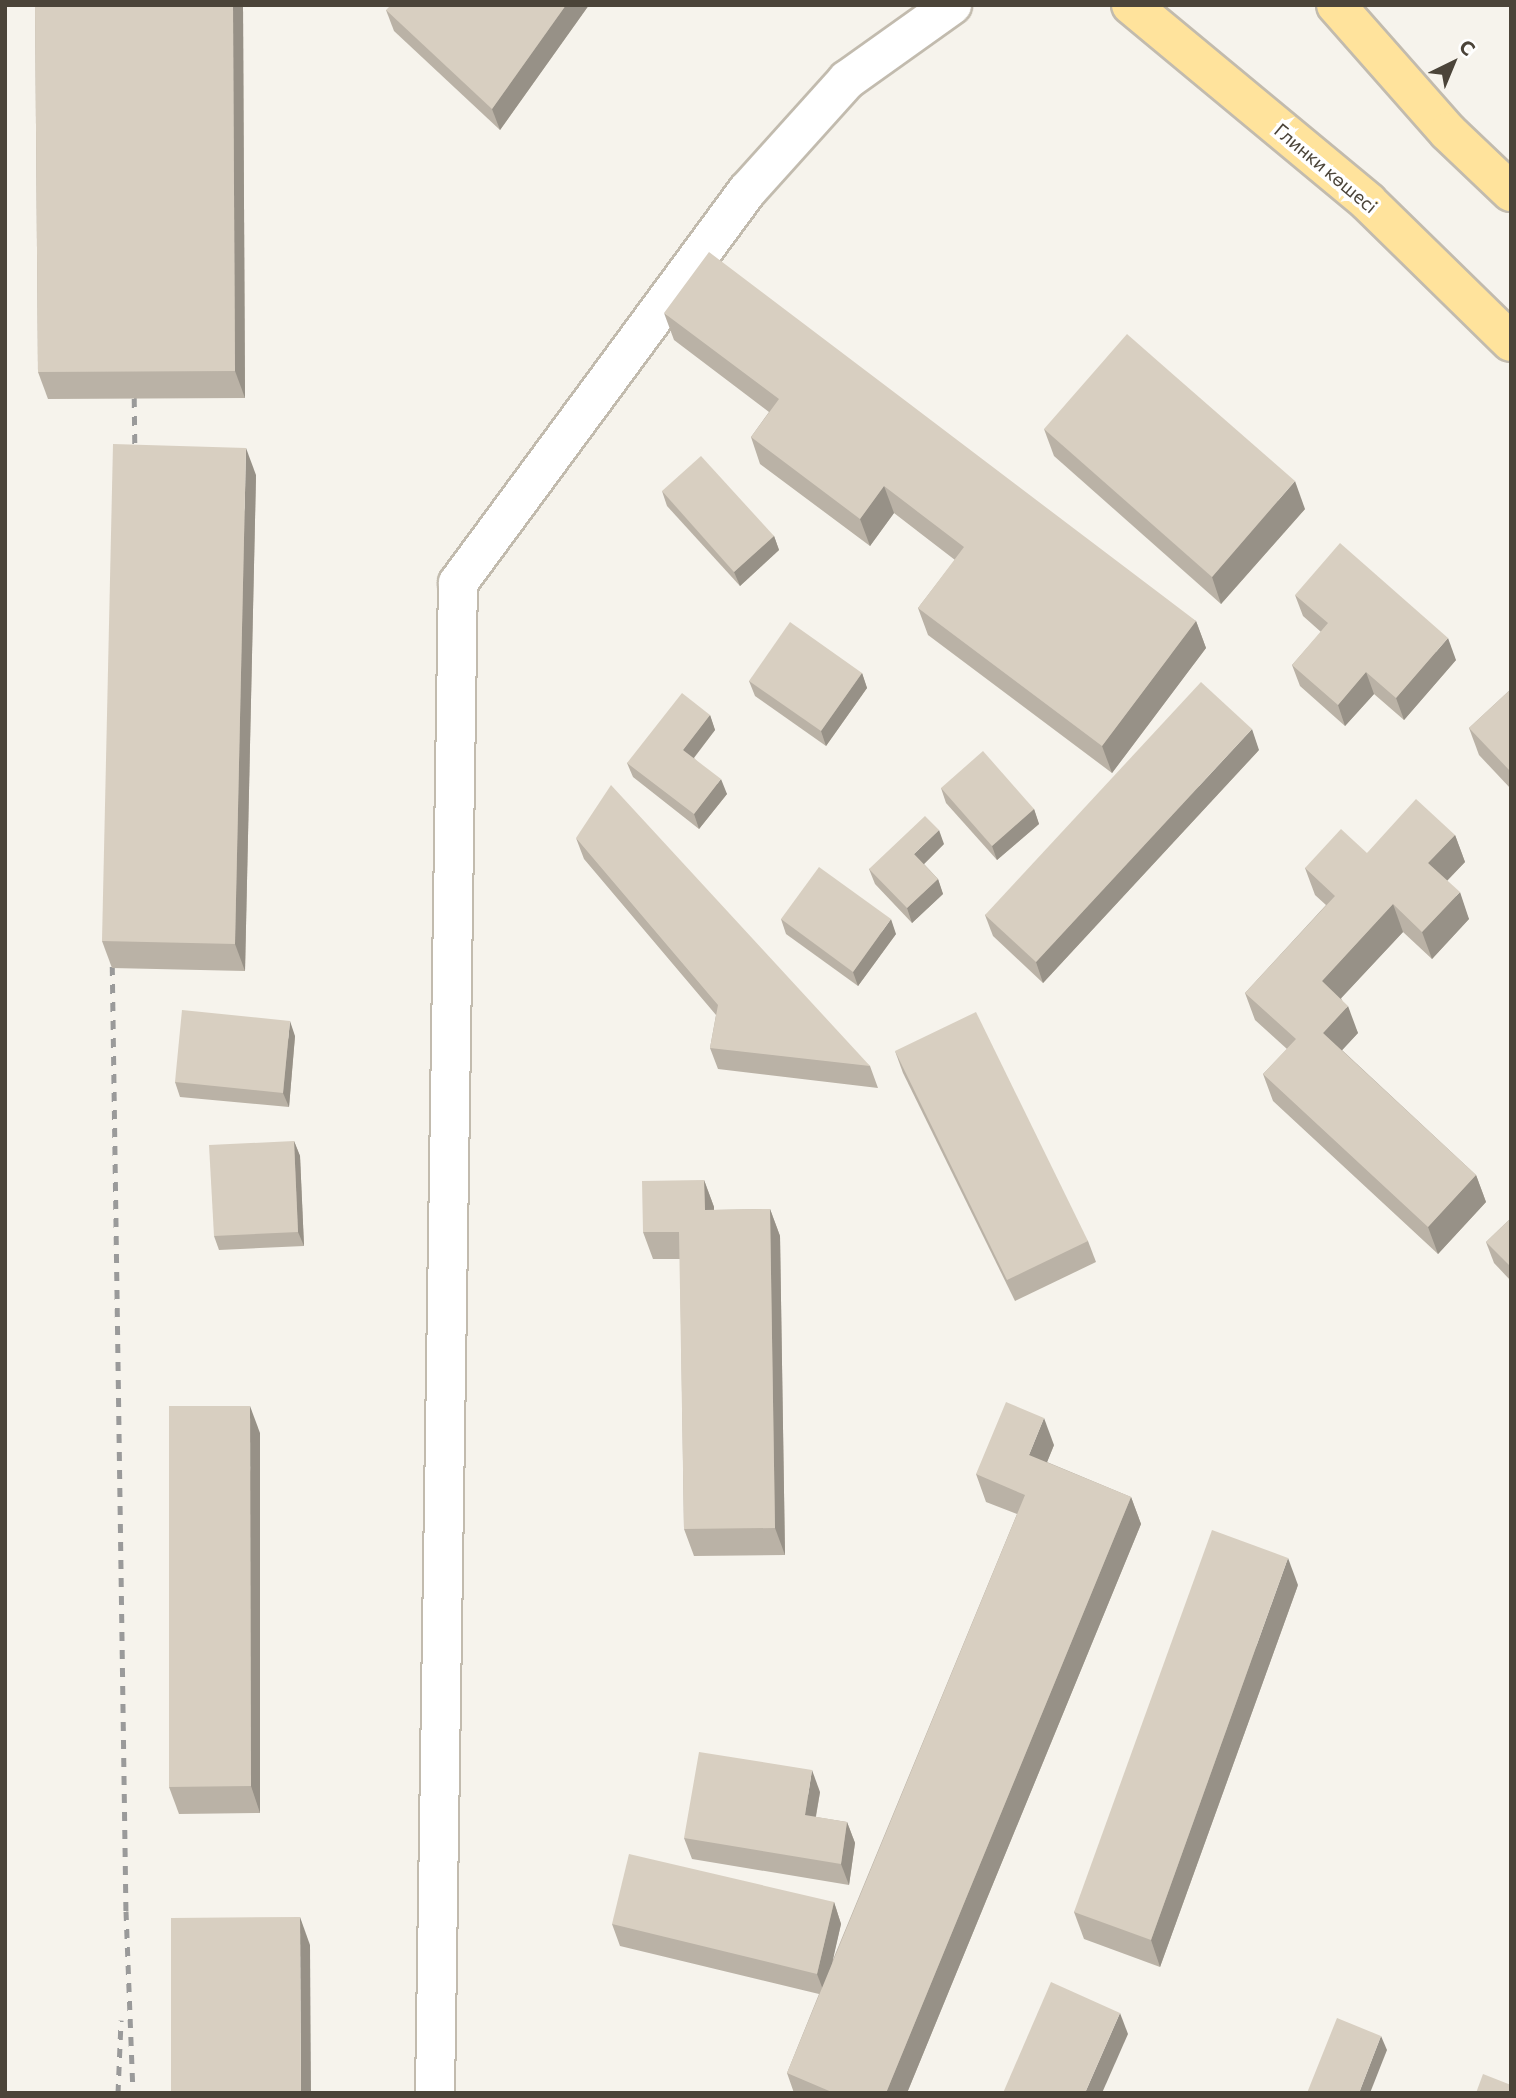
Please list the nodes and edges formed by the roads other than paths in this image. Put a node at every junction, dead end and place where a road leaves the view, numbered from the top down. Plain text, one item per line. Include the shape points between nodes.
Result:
1 (952, 5) edge
2 (1130, 5) edge
3 (1336, 5) edge
4 (1511, 192) edge
5 (1511, 342) edge
6 (435, 2093) edge

1 - 6 street via 847,80 748,190 458,583
2 - 5 main road, Глинки көшесі via 1368,202
3 - 4 main road via 1448,132

